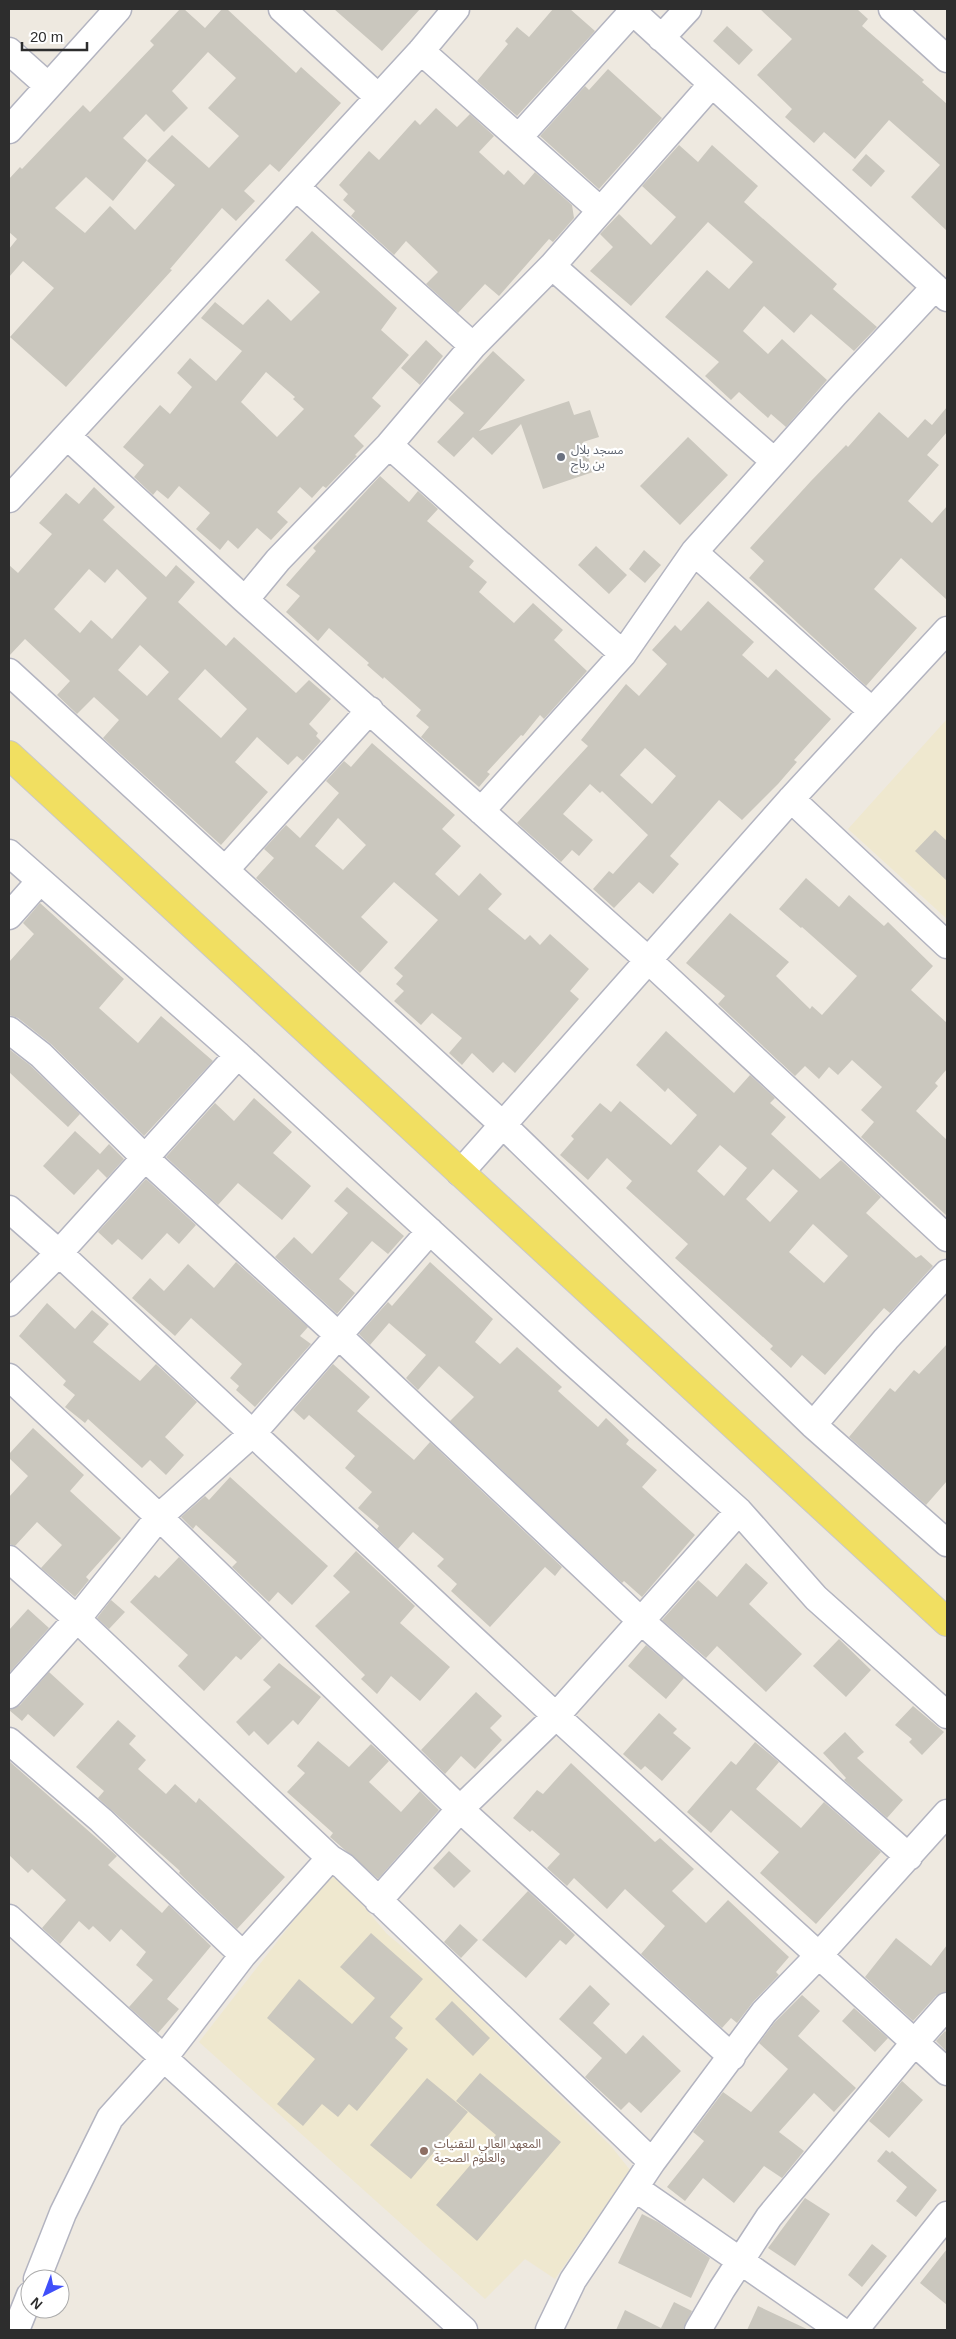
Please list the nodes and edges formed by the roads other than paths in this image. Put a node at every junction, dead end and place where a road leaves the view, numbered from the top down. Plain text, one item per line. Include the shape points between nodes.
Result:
1 (118, 9) edge
2 (282, 9) edge
3 (456, 9) edge
4 (688, 9) edge
5 (892, 9) edge
6 (631, 10) edge
7 (661, 38) junction
8 (421, 50) junction
9 (944, 50) edge
10 (9, 51) edge
11 (712, 84) junction
12 (47, 85) junction
13 (377, 96) junction
14 (9, 130) edge
15 (519, 138) junction
16 (296, 187) junction
17 (600, 210) junction
18 (552, 266) junction
19 (941, 292) edge
20 (473, 346) junction
21 (67, 436) junction
22 (389, 446) junction
23 (774, 461) junction
24 (9, 499) edge
25 (694, 552) junction
26 (245, 600) junction
27 (947, 630) edge
28 (623, 654) junction
29 (9, 672) edge
30 (370, 710) junction
31 (872, 711) junction
32 (9, 756) edge
33 (791, 800) junction
34 (481, 811) junction
35 (9, 853) edge
36 (225, 870) junction
37 (40, 881) junction
38 (9, 916) edge
39 (947, 945) edge
40 (648, 960) junction
41 (9, 1030) edge
42 (238, 1055) junction
43 (503, 1125) junction
44 (144, 1157) junction
45 (460, 1173) junction
46 (9, 1209) edge
47 (430, 1231) junction
48 (947, 1238) edge
49 (59, 1253) junction
50 (947, 1273) edge
51 (9, 1303) edge
52 (338, 1335) junction
53 (9, 1378) edge
54 (813, 1425) junction
55 (252, 1434) junction
56 (739, 1511) junction
57 (159, 1517) junction
58 (947, 1543) edge
59 (9, 1559) edge
60 (77, 1619) junction
61 (640, 1620) junction
62 (947, 1622) edge
63 (9, 1696) edge
64 (947, 1715) edge
65 (556, 1716) junction
66 (9, 1742) edge
67 (460, 1809) junction
68 (947, 1813) edge
69 (909, 1857) junction
70 (330, 1858) junction
71 (378, 1901) junction
72 (9, 1918) edge
73 (820, 1954) junction
74 (243, 1955) junction
75 (947, 2006) edge
76 (915, 2042) junction
77 (732, 2057) junction
78 (163, 2059) junction
79 (947, 2072) edge
80 (652, 2162) junction
81 (635, 2188) junction
82 (947, 2215) edge
83 (742, 2261) junction
84 (40, 2269) edge
85 (464, 2330) edge
86 (548, 2330) edge
87 (698, 2330) edge
88 (840, 2330) edge
89 (855, 2330) edge

1 - 12 street
2 - 13 street
3 - 8 street
4 - 7 street
5 - 9 street
6 - 7 street
6 - 15 street
7 - 11 street
8 - 13 street
8 - 15 street
10 - 12 street
11 - 17 street
11 - 19 street
12 - 14 street
13 - 16 street
15 - 17 street
16 - 20 street
16 - 21 street
17 - 18 street
18 - 20 street
18 - 23 street
19 - 23 street
20 - 22 street
21 - 24 street
21 - 26 street
22 - 26 street via 278,560
22 - 28 street
23 - 25 street
25 - 28 street
25 - 31 street
26 - 30 street
27 - 31 street
28 - 34 street
29 - 36 street
30 - 34 street
30 - 36 street
31 - 33 street
32 - 45 main road
33 - 39 street
33 - 40 street
34 - 40 street
35 - 37 street
36 - 43 street
37 - 38 street
37 - 42 street
40 - 43 street
40 - 48 street
41 - 44 street via 41,1055
42 - 44 street
42 - 47 street
43 - 45 street
43 - 54 street
44 - 49 street
44 - 52 street
45 - 62 main road
46 - 49 street
47 - 52 street
47 - 56 street
49 - 51 street
49 - 55 street
50 - 54 street
52 - 55 street
52 - 61 street
53 - 57 street
54 - 58 street
55 - 57 street
55 - 65 street
56 - 61 street
56 - 64 street via 816,1598
57 - 60 street
57 - 67 street
59 - 60 street
60 - 63 street
60 - 70 street
61 - 65 street
61 - 69 street
65 - 67 street
65 - 73 street
66 - 74 street via 101,1820
67 - 71 street
67 - 77 street
68 - 69 street
69 - 73 street
70 - 71 street via 343,1866
70 - 74 street
71 - 80 street
72 - 78 street
73 - 76 street
73 - 77 street via 764,2012
74 - 78 street
75 - 76 street
76 - 79 street
76 - 83 street via 769,2218
77 - 80 street
78 - 84 street via 110,2118
78 - 85 street
80 - 81 street
81 - 83 street
81 - 86 street via 573,2280
82 - 89 street
83 - 87 street
83 - 88 street

